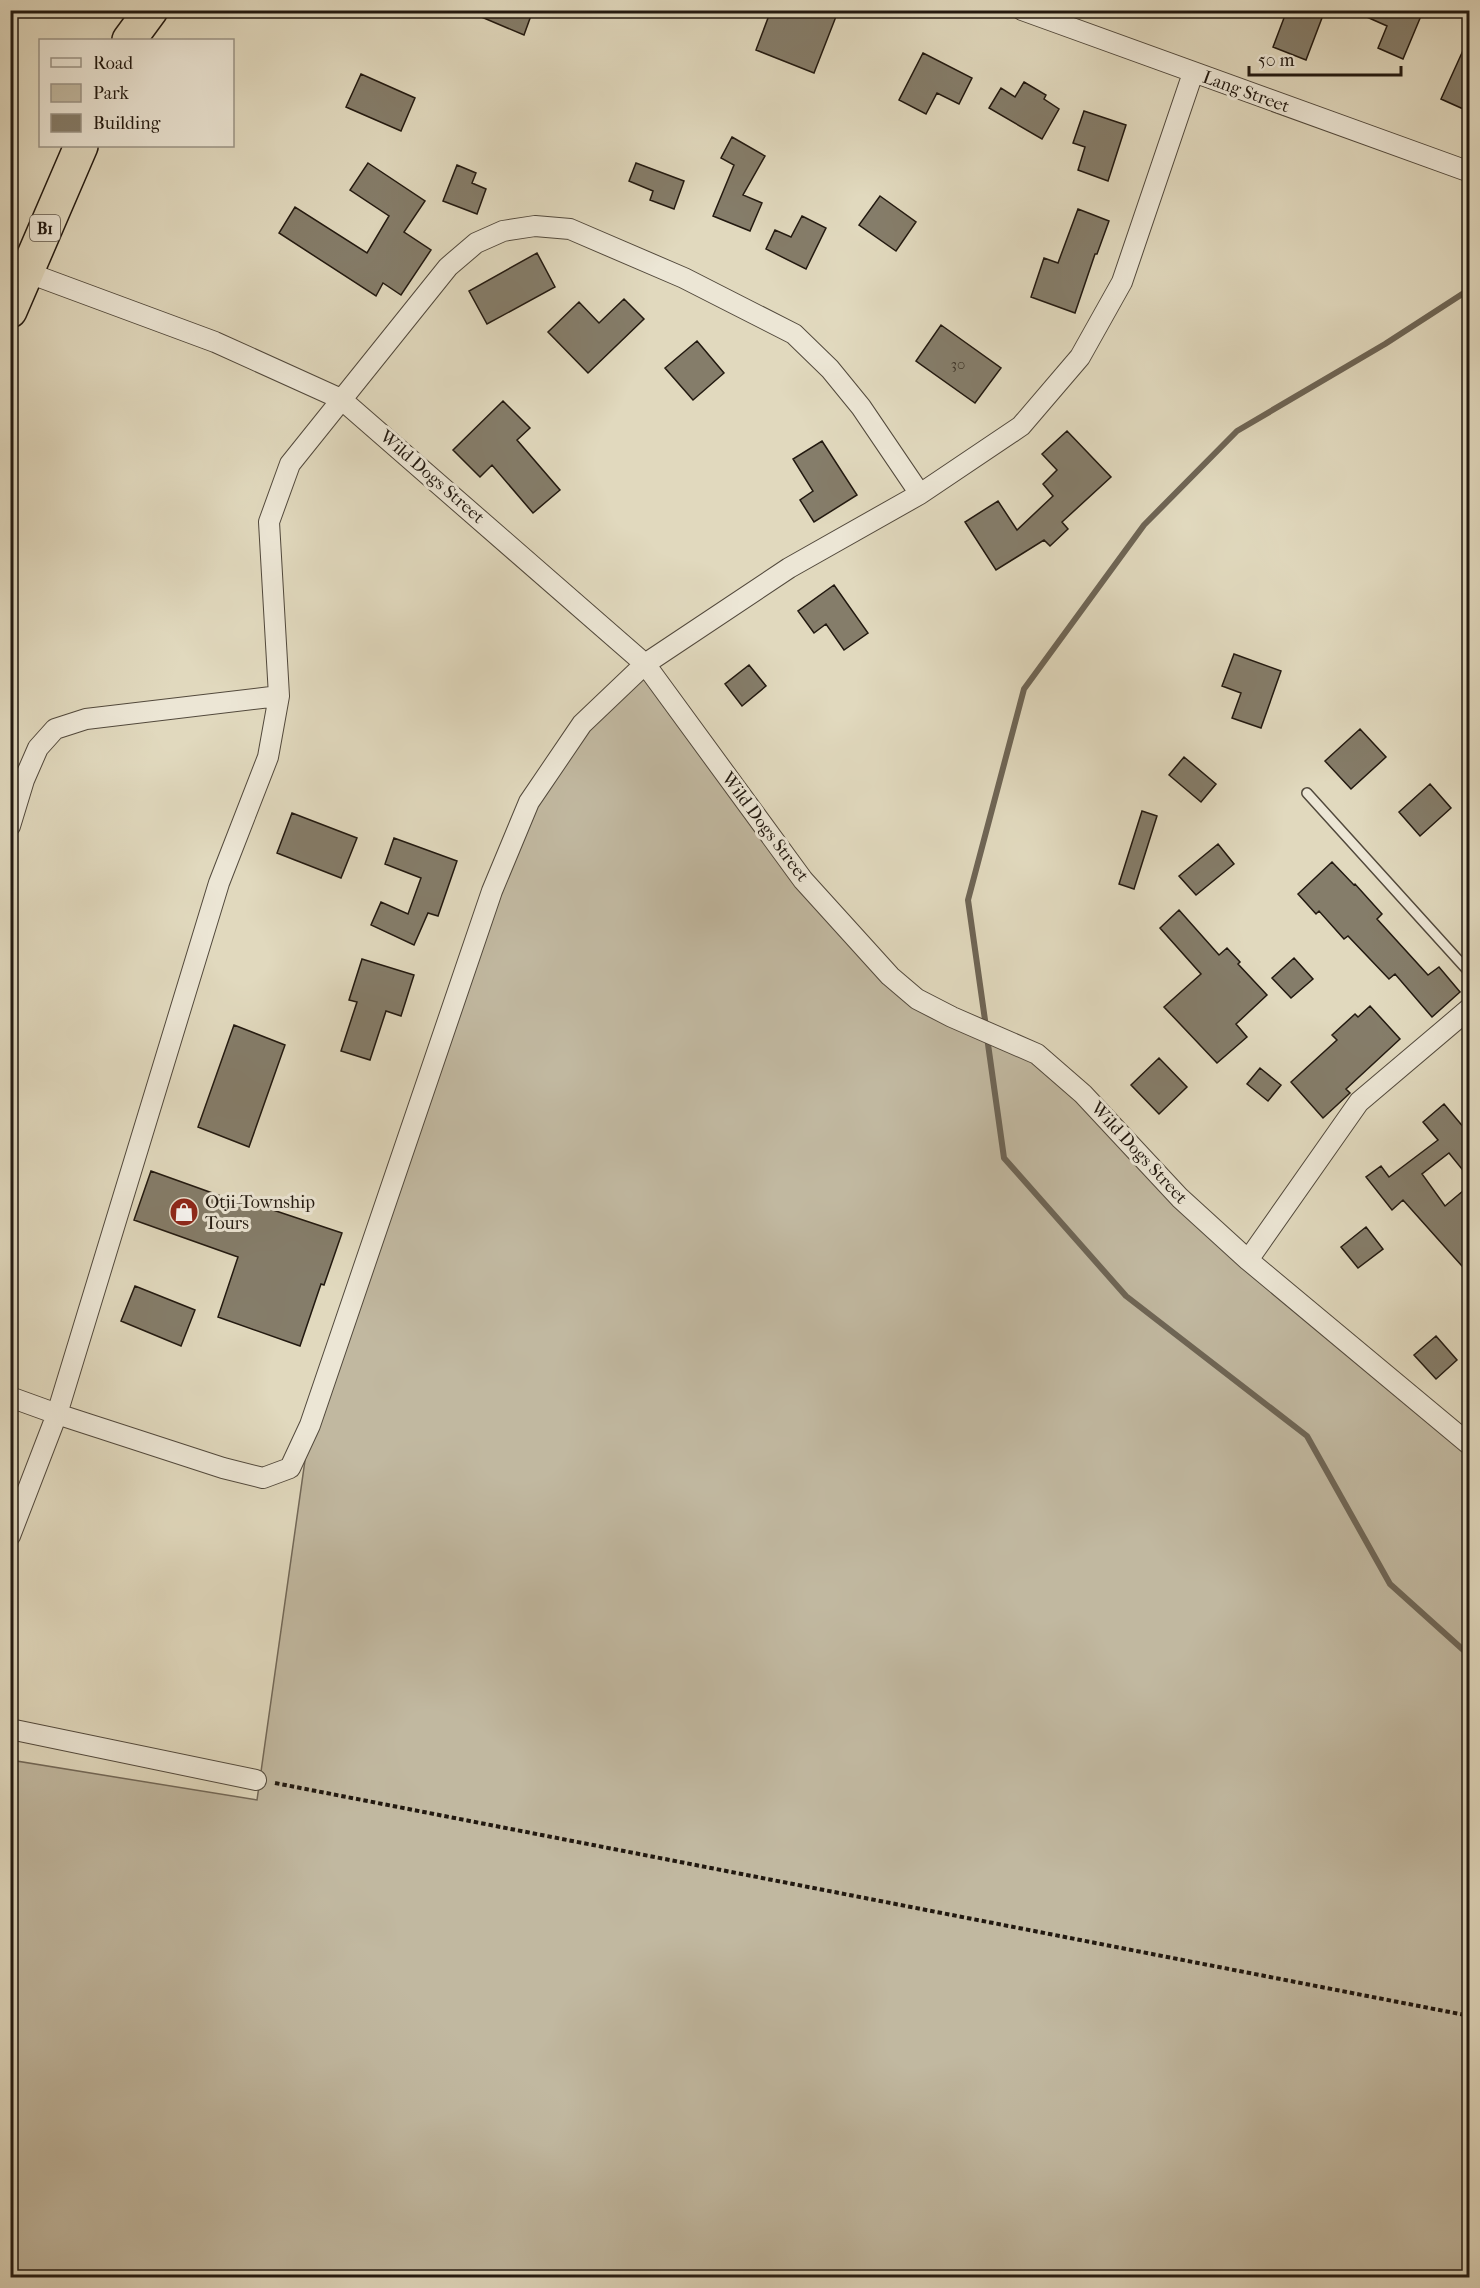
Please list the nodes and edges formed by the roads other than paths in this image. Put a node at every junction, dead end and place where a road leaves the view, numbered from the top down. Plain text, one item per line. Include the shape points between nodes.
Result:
1 (128, 10) edge
2 (151, 10) edge
3 (1022, 10) edge
4 (124, 39) edge
5 (130, 39) edge
6 (1193, 73) junction
7 (81, 147) edge
8 (1470, 172) edge
9 (26, 272) junction
10 (10, 311) edge
11 (341, 399) junction
12 (920, 494) junction
13 (645, 664) junction
14 (279, 696) junction
15 (1307, 793) dead end
16 (10, 826) edge
17 (1470, 972) edge
18 (1470, 1008) edge
19 (1248, 1260) junction
20 (10, 1397) edge
21 (57, 1414) junction
22 (1470, 1445) edge
23 (10, 1536) edge
24 (10, 1730) edge
25 (256, 1780) road end

1 - 4 highway
2 - 5 highway
3 - 6 street, Lang Street
6 - 8 street, Lang Street
6 - 12 street via 1122,282 1080,357 1021,426
7 - 9 highway, B1
9 - 10 highway, B1
9 - 11 street, Wild Dogs Street via 215,342
11 - 12 street via 448,267 476,243 503,231 535,226 570,229 684,278 794,334 861,407
11 - 13 street, Wild Dogs Street
11 - 14 street via 290,464 269,522
12 - 13 street via 789,568
13 - 19 street, Wild Dogs Street via 803,880 890,976 917,999 1037,1054 1083,1094 1180,1198
13 - 21 street via 582,724 529,802 492,891 310,1425 290,1468 263,1478
14 - 16 street via 86,719 55,729 38,748
14 - 21 street via 268,757 219,883
15 - 17 lane
18 - 19 street via 1359,1102
19 - 22 street, Wild Dogs Street
20 - 21 street
21 - 23 street
24 - 25 street

